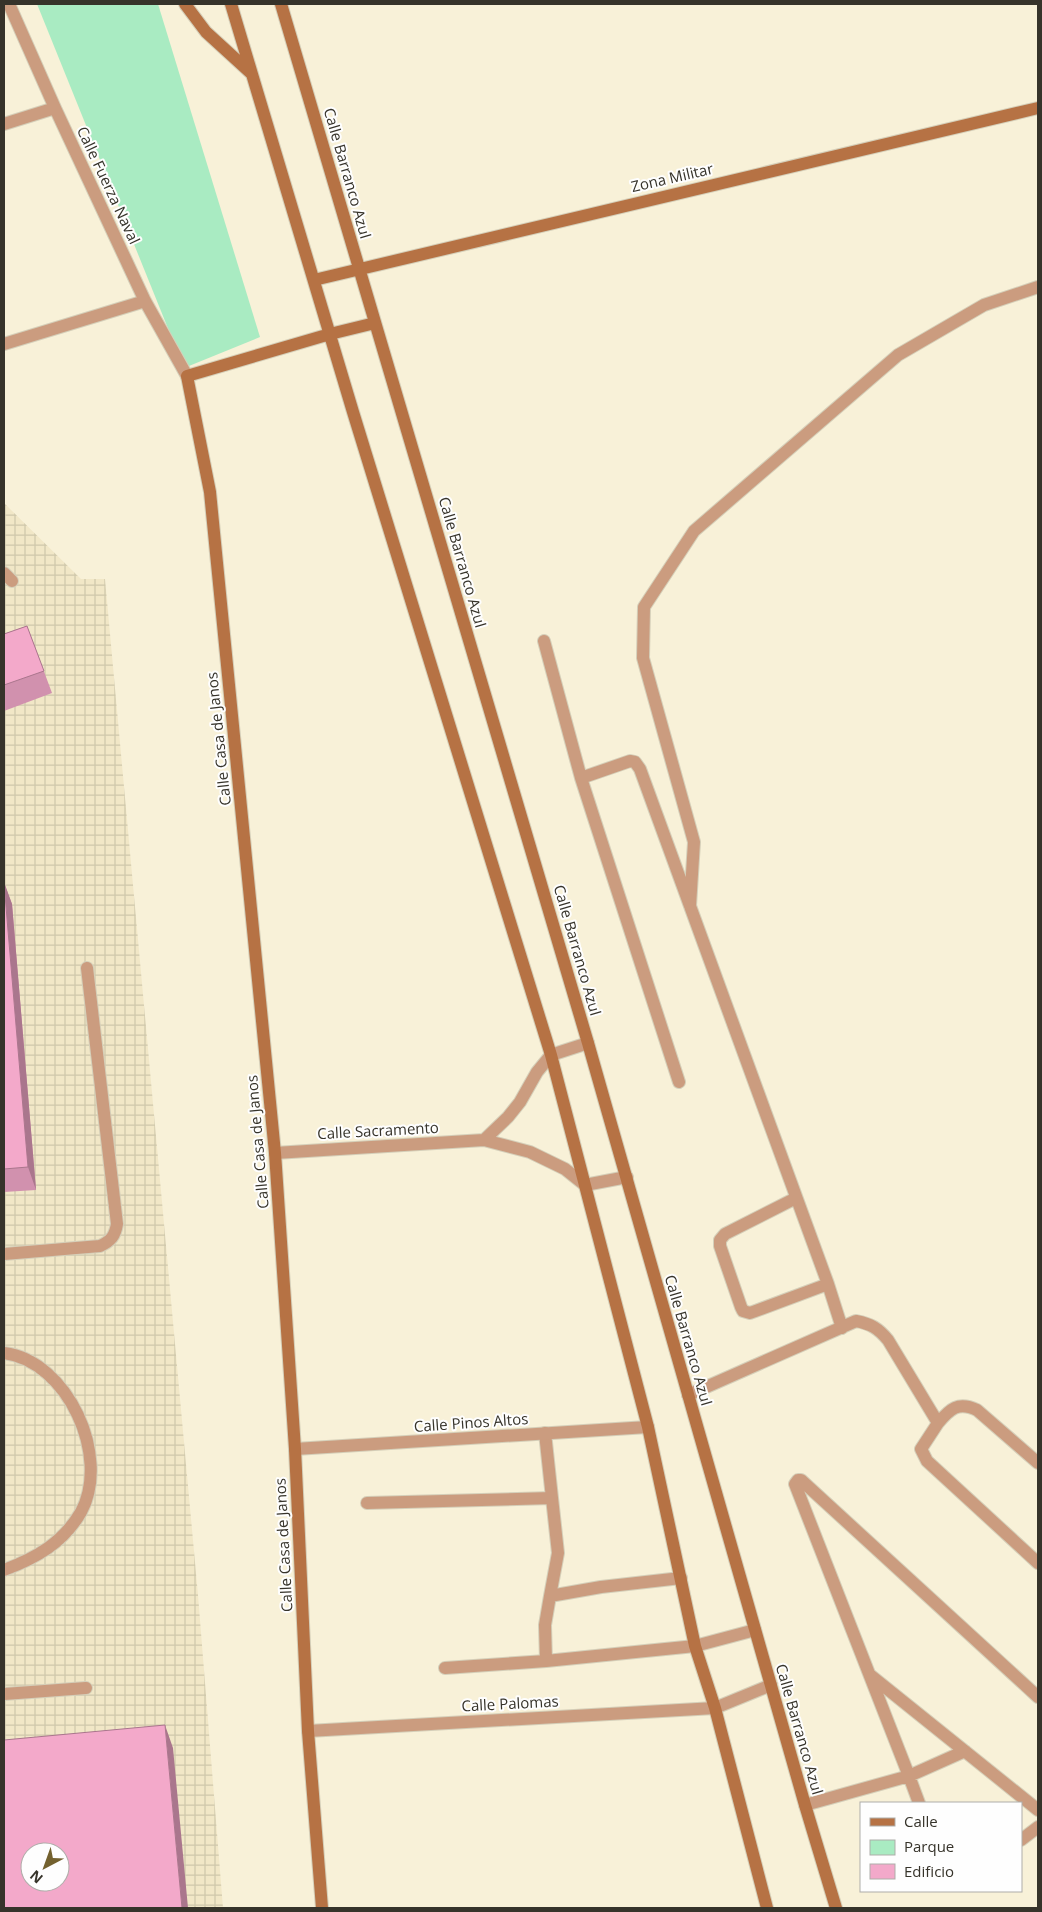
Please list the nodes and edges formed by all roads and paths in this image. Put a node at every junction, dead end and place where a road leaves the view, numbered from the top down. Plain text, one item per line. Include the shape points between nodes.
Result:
1 (9, 4) edge
2 (185, 4) edge
3 (232, 4) edge
4 (281, 4) edge
5 (253, 75) junction
6 (55, 108) junction
7 (1038, 108) edge
8 (4, 124) edge
9 (359, 268) junction
10 (314, 280) junction
11 (1038, 287) edge
12 (145, 301) junction
13 (375, 323) junction
14 (330, 334) junction
15 (4, 344) edge
16 (187, 376) junction
17 (544, 642) dead end
18 (581, 778) junction
19 (690, 906) junction
20 (87, 968) dead end
21 (588, 1043) junction
22 (551, 1055) junction
23 (679, 1082) dead end
24 (484, 1140) junction
25 (275, 1153) junction
26 (627, 1177) junction
27 (584, 1185) junction
28 (796, 1198) junction
29 (4, 1254) edge
30 (828, 1284) junction
31 (842, 1328) junction
32 (4, 1353) edge
33 (688, 1395) junction
34 (938, 1423) junction
35 (648, 1427) junction
36 (545, 1433) junction
37 (296, 1449) junction
38 (1038, 1463) edge
39 (552, 1498) junction
40 (367, 1503) dead end
41 (1038, 1563) edge
42 (4, 1570) edge
43 (681, 1578) junction
44 (550, 1596) junction
45 (755, 1630) junction
46 (695, 1646) junction
47 (546, 1661) junction
48 (445, 1668) dead end
49 (870, 1675) junction
50 (770, 1685) junction
51 (86, 1688) dead end
52 (4, 1694) edge
53 (1038, 1697) edge
54 (715, 1708) junction
55 (308, 1731) junction
56 (965, 1750) junction
57 (909, 1776) junction
58 (919, 1802) edge
59 (805, 1805) junction
60 (1038, 1810) edge
61 (1038, 1827) edge
62 (1022, 1839) edge
63 (322, 1908) edge
64 (767, 1908) edge
65 (836, 1908) edge

1 - 6 street, Calle Fuerza Naval
2 - 5 main road via 206,32
3 - 5 main road
4 - 9 main road, Calle Barranco Azul
5 - 10 main road
6 - 8 street
6 - 12 street, Calle Fuerza Naval
7 - 9 main road, Zona Militar
9 - 10 main road, Zona Militar
9 - 13 main road, Calle Barranco Azul
10 - 14 main road
11 - 19 street via 984,305 898,355 694,531 644,607 642,658 694,842
12 - 15 street
12 - 16 street, Calle Fuerza Naval
13 - 14 main road
13 - 21 main road, Calle Barranco Azul
14 - 16 main road
14 - 22 main road
16 - 25 main road, Calle Casa de Janos via 210,492
17 - 18 street
18 - 19 street via 630,760 636,763
18 - 23 street
19 - 28 street
20 - 29 street via 117,1224 115,1232 100,1246
21 - 22 street
21 - 26 main road, Calle Barranco Azul
22 - 24 street via 520,1102
22 - 27 main road
24 - 25 street, Calle Sacramento
24 - 27 street, Calle Sacramento via 530,1152 566,1169
25 - 37 main road, Calle Casa de Janos
26 - 27 street
26 - 33 main road, Calle Barranco Azul
27 - 35 main road
28 - 30 street
28 - 30 street via 725,1234 720,1240 741,1307 743,1311 750,1312
30 - 31 street
31 - 33 street
31 - 34 street via 856,1322 870,1324 880,1330
32 - 42 street via 34,1362 65,1392 79,1417 91,1458 91,1483 81,1511 67,1533 48,1550
33 - 45 main road, Calle Barranco Azul
34 - 38 street via 950,1409 971,1407
34 - 41 street via 921,1449 927,1461
35 - 36 street, Calle Pinos Altos
35 - 43 main road
36 - 37 street, Calle Pinos Altos
36 - 39 street
37 - 55 main road, Calle Casa de Janos
39 - 40 street
39 - 44 street via 558,1553
43 - 44 street
43 - 46 main road
44 - 47 street via 545,1625
45 - 46 street
45 - 50 main road, Calle Barranco Azul
46 - 47 street
46 - 54 main road
47 - 48 street
49 - 53 street via 795,1484 799,1480
49 - 56 street
49 - 57 street
50 - 54 street, Calle Palomas
50 - 59 main road, Calle Barranco Azul
51 - 52 street
54 - 55 street, Calle Palomas
54 - 64 main road
55 - 63 main road, Calle Casa de Janos
56 - 57 street
56 - 60 street
57 - 58 street
57 - 59 street
59 - 65 main road, Calle Barranco Azul
61 - 62 street

